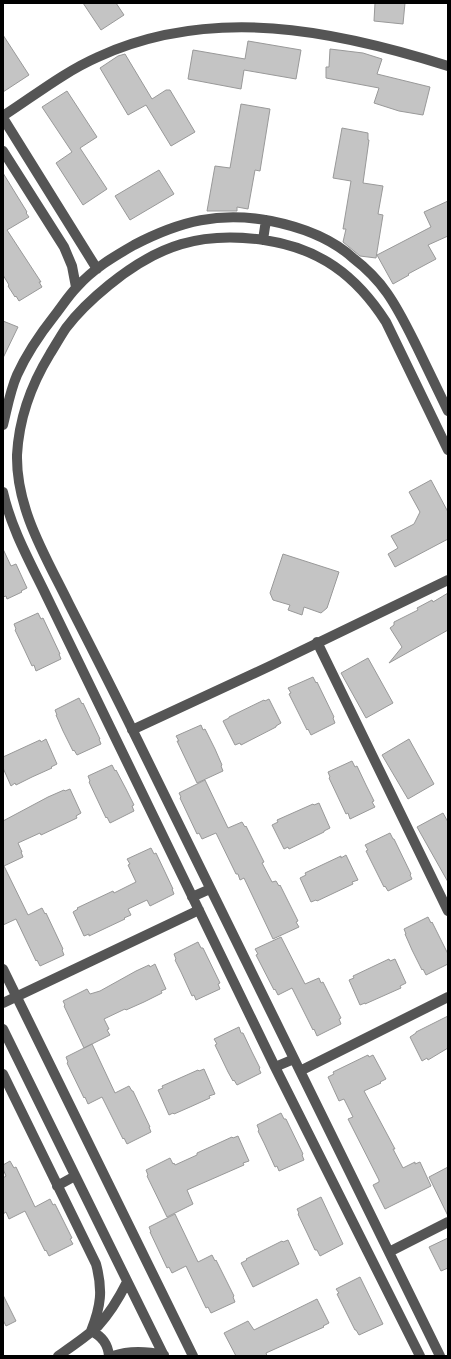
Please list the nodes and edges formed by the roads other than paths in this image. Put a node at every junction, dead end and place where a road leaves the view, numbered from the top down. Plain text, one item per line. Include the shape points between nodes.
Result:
1 (448, 66) edge
2 (3, 117) edge
3 (3, 151) edge
4 (266, 220) junction
5 (72, 229) junction
6 (58, 238) junction
7 (264, 240) junction
8 (96, 269) junction
9 (76, 288) junction
10 (448, 411) edge
11 (3, 425) edge
12 (448, 450) edge
13 (3, 492) edge
14 (448, 580) edge
15 (62, 589) junction
16 (46, 595) junction
17 (317, 642) junction
18 (132, 730) junction
19 (210, 889) junction
20 (192, 897) junction
21 (199, 910) junction
22 (448, 911) edge
23 (3, 969) edge
24 (16, 997) junction
25 (448, 997) edge
26 (3, 1003) edge
27 (3, 1029) edge
28 (294, 1059) junction
29 (275, 1067) junction
30 (300, 1071) junction
31 (3, 1074) edge
32 (75, 1176) junction
33 (57, 1186) junction
34 (448, 1222) edge
35 (389, 1252) junction
36 (127, 1282) junction
37 (91, 1331) junction
38 (58, 1356) edge
39 (109, 1356) edge
40 (113, 1356) edge
41 (164, 1356) edge
42 (193, 1356) edge
43 (420, 1356) edge
44 (440, 1356) edge

1 - 2 street via 360,41 311,32 268,27 212,28 157,37 98,57 72,71
2 - 5 street
3 - 6 street
4 - 7 street
4 - 8 street via 234,217 186,223 149,238 112,257
4 - 10 street via 310,232 332,243 371,274 387,292 400,313
5 - 6 street
5 - 8 street
6 - 9 street via 72,266
7 - 12 street via 282,242 323,258 342,271 374,303 386,322
7 - 15 street via 243,237 211,238 179,245 149,257 104,289 78,314 43,366 23,416 17,453 18,471 32,529
8 - 9 street
9 - 11 street via 24,360 12,390
13 - 16 street via 14,526
14 - 17 street
15 - 16 street
15 - 18 street
16 - 20 street
17 - 18 street
17 - 22 street
18 - 19 street
19 - 20 street
19 - 28 street
20 - 21 street
21 - 24 street
21 - 29 street
23 - 24 street
24 - 26 street
24 - 42 street
25 - 30 street
27 - 32 street
28 - 29 street
28 - 30 street
29 - 43 street
30 - 35 street
31 - 33 street
32 - 33 street
32 - 36 street
33 - 37 street via 91,1252 99,1276 100,1306
34 - 35 street
35 - 44 street
36 - 37 street via 111,1310
36 - 41 street
37 - 38 street
37 - 39 street via 102,1338
40 - 41 street via 138,1351

